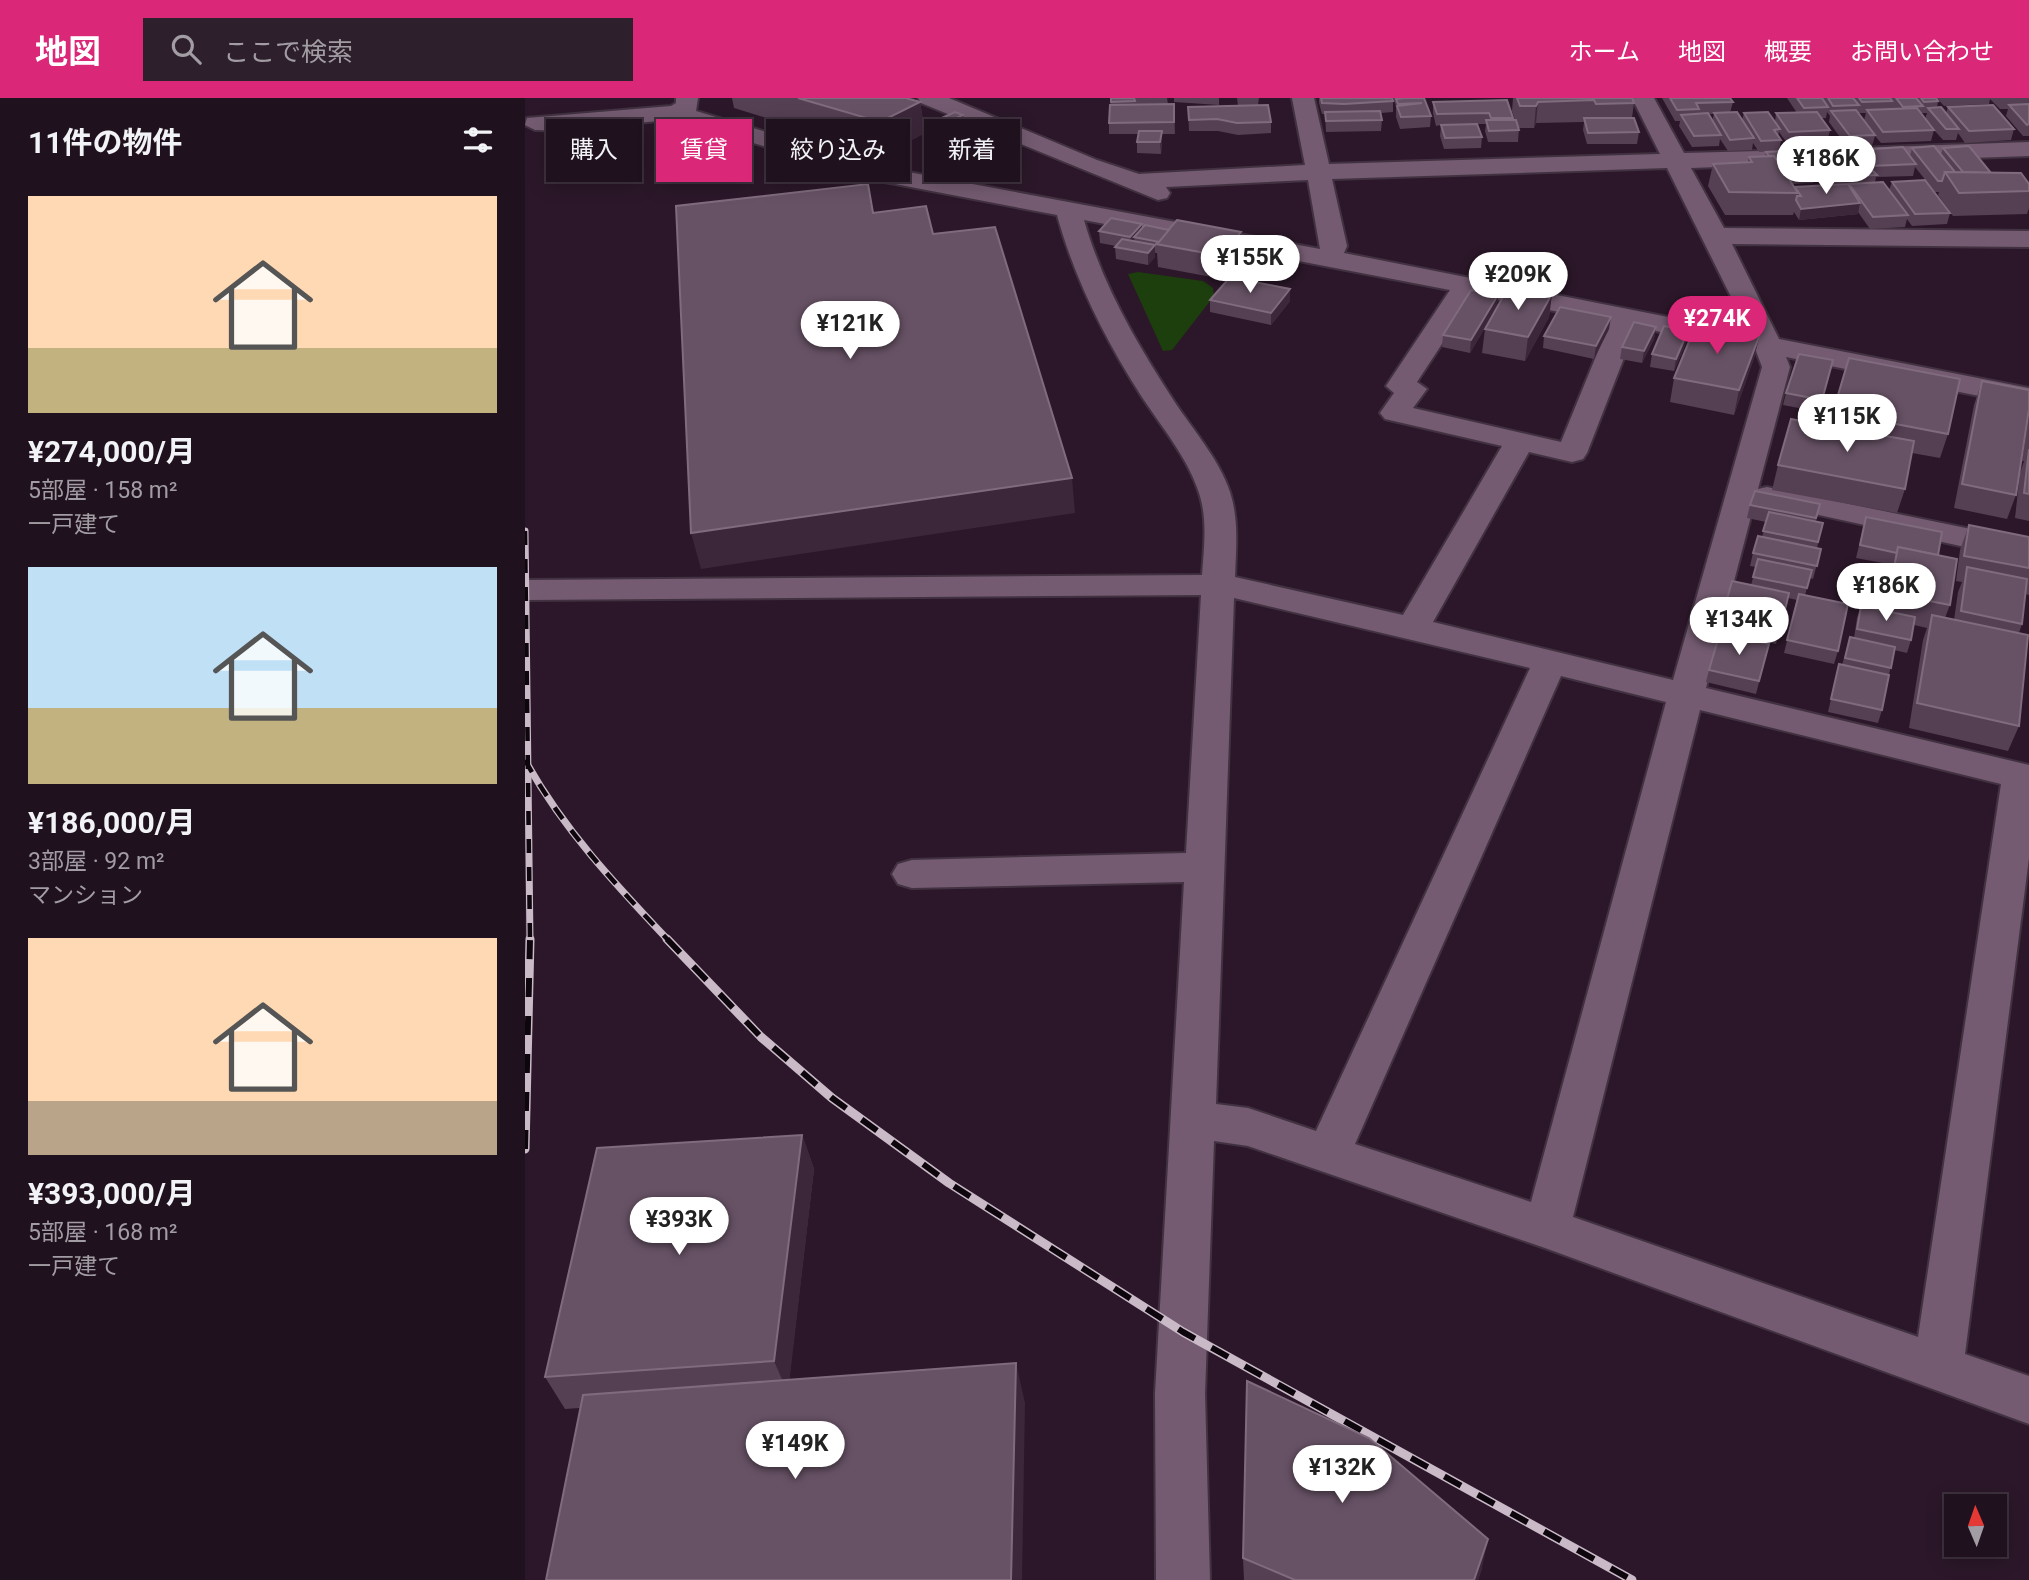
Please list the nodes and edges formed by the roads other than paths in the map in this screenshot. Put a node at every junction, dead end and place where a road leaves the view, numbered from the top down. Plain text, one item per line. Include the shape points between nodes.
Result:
1 (554, 98) edge
2 (929, 98) edge
3 (1303, 98) edge
4 (1643, 98) edge
5 (682, 105) edge
6 (530, 128) edge
7 (2029, 149) edge
8 (1678, 161) junction
9 (1319, 172) junction
10 (1137, 181) junction
11 (1069, 211) junction
12 (1208, 236) junction
13 (1717, 236) junction
14 (2029, 239) edge
15 (1328, 258) junction
16 (1466, 286) junction
17 (1626, 317) junction
18 (1767, 344) junction
19 (2029, 397) edge
20 (1520, 441) junction
21 (1742, 491) junction
22 (2029, 551) edge
23 (1219, 585) junction
24 (525, 590) edge
25 (1413, 628) junction
26 (1550, 662) junction
27 (1686, 695) junction
28 (2025, 777) edge
29 (1204, 867) junction
30 (912, 874) dead end
31 (1193, 1123) junction
32 (1328, 1154) junction
33 (1547, 1228) junction
34 (1938, 1369) junction
35 (2029, 1400) edge
36 (1183, 1580) edge

1 - 6 street
2 - 10 street
3 - 9 street
4 - 8 street
5 - 6 street
5 - 11 street via 764,142 883,175
7 - 8 street
8 - 9 street
8 - 13 street
9 - 10 street
9 - 15 street via 1334,246
10 - 12 street via 1200,217
11 - 12 street
11 - 23 street via 1080,258 1095,293 1215,491 1221,523
12 - 15 street
13 - 14 street
13 - 18 street
15 - 16 street
16 - 17 street
16 - 20 street via 1400,386 1412,389 1395,413
17 - 18 street
17 - 20 street via 1571,453
18 - 19 street
18 - 21 street via 1776,367
20 - 25 street
21 - 22 street
21 - 27 street
23 - 24 street
23 - 25 street
23 - 29 street
25 - 26 street
26 - 27 street
26 - 32 street
27 - 28 street
27 - 33 street
28 - 34 street
29 - 30 street
29 - 31 street
31 - 32 street via 1228,1122
31 - 36 street via 1180,1394
32 - 33 street
33 - 34 street
34 - 35 street

